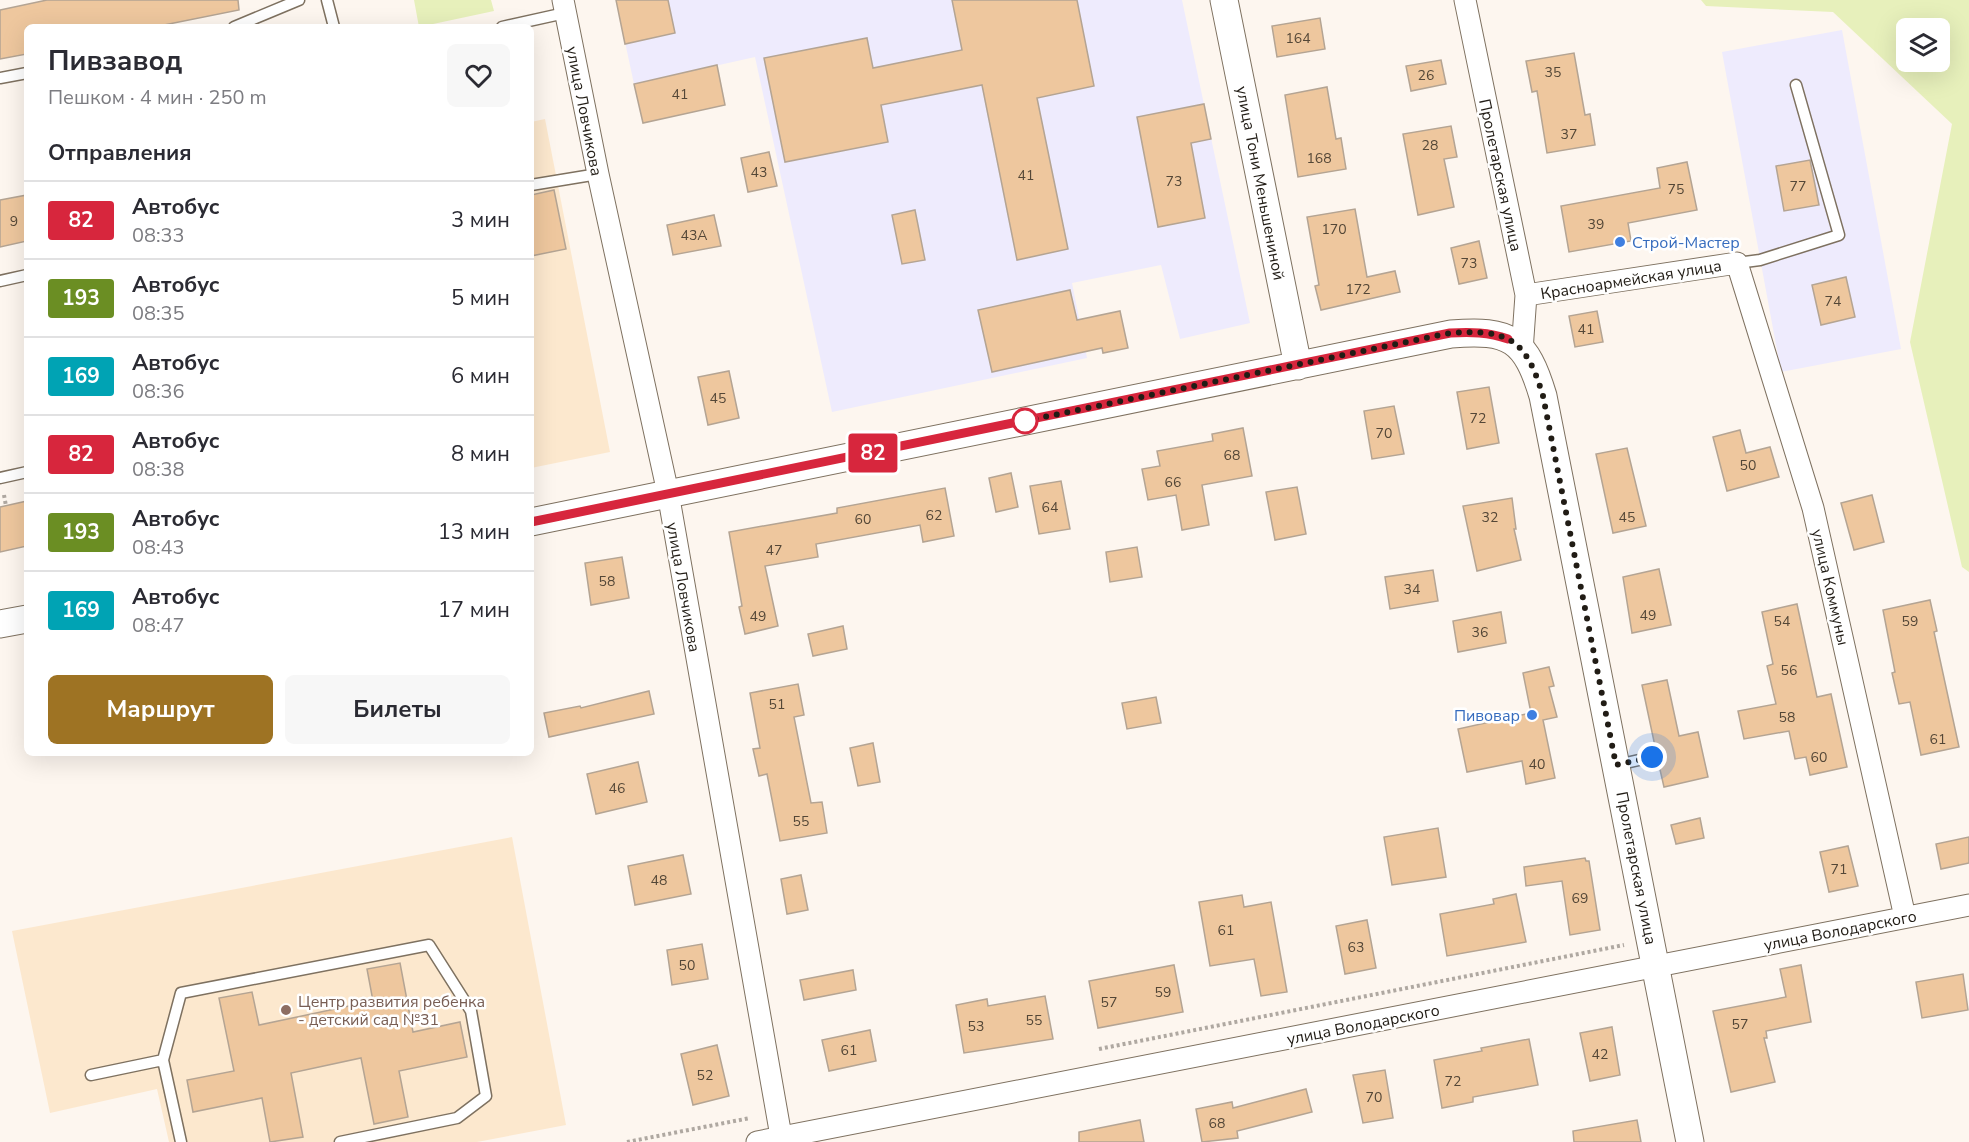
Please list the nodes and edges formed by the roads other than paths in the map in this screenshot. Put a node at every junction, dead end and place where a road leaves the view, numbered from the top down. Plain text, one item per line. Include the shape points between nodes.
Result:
1 (299, 0) edge
2 (327, 0) edge
3 (1224, 0) edge
4 (1465, 0) edge
5 (564, 7) edge
6 (241, 24) edge
7 (333, 24) edge
8 (511, 24) edge
9 (24, 74) edge
10 (0, 78) edge
11 (1796, 85) dead end
12 (598, 174) junction
13 (534, 185) edge
14 (1737, 263) junction
15 (24, 276) edge
16 (0, 281) edge
17 (1526, 295) junction
18 (1515, 345) junction
19 (1298, 366) junction
20 (24, 473) edge
21 (0, 478) edge
22 (668, 493) junction
23 (534, 521) edge
24 (24, 620) edge
25 (0, 624) edge
26 (1652, 757) dead end
27 (1616, 765) junction
28 (1969, 904) edge
29 (1905, 917) junction
30 (1656, 966) junction
31 (164, 1060) junction
32 (91, 1075) dead end
33 (781, 1140) edge
34 (181, 1142) edge
35 (340, 1142) edge
36 (757, 1142) edge
37 (1690, 1142) edge

1 - 6 lane
2 - 7 lane
3 - 19 street, улица Тони Меньшениной
4 - 17 street, Пролетарская улица
5 - 8 lane
5 - 12 street, улица Ловчикова
9 - 10 lane
11 - 14 lane via 1839,235 1760,260
12 - 13 lane
12 - 22 street, улица Ловчикова
14 - 17 street, Красноармейская улица
14 - 29 street, улица Коммуны via 1813,508
15 - 16 lane
17 - 18 street, Пролетарская улица
18 - 19 street via 1492,333 1450,333
18 - 27 street, Пролетарская улица via 1534,367 1543,396
19 - 22 street
20 - 21 lane
22 - 23 street
22 - 33 street, улица Ловчикова
24 - 25 street
26 - 27 lane
27 - 30 street, Пролетарская улица
28 - 29 street, улица Володарского
29 - 30 street, улица Володарского
30 - 33 street, улица Володарского
30 - 37 street, Пролетарская улица
31 - 32 lane
31 - 34 lane
31 - 35 lane via 181,993 429,945 471,1011 486,1096 457,1118
33 - 36 street, улица Володарского

